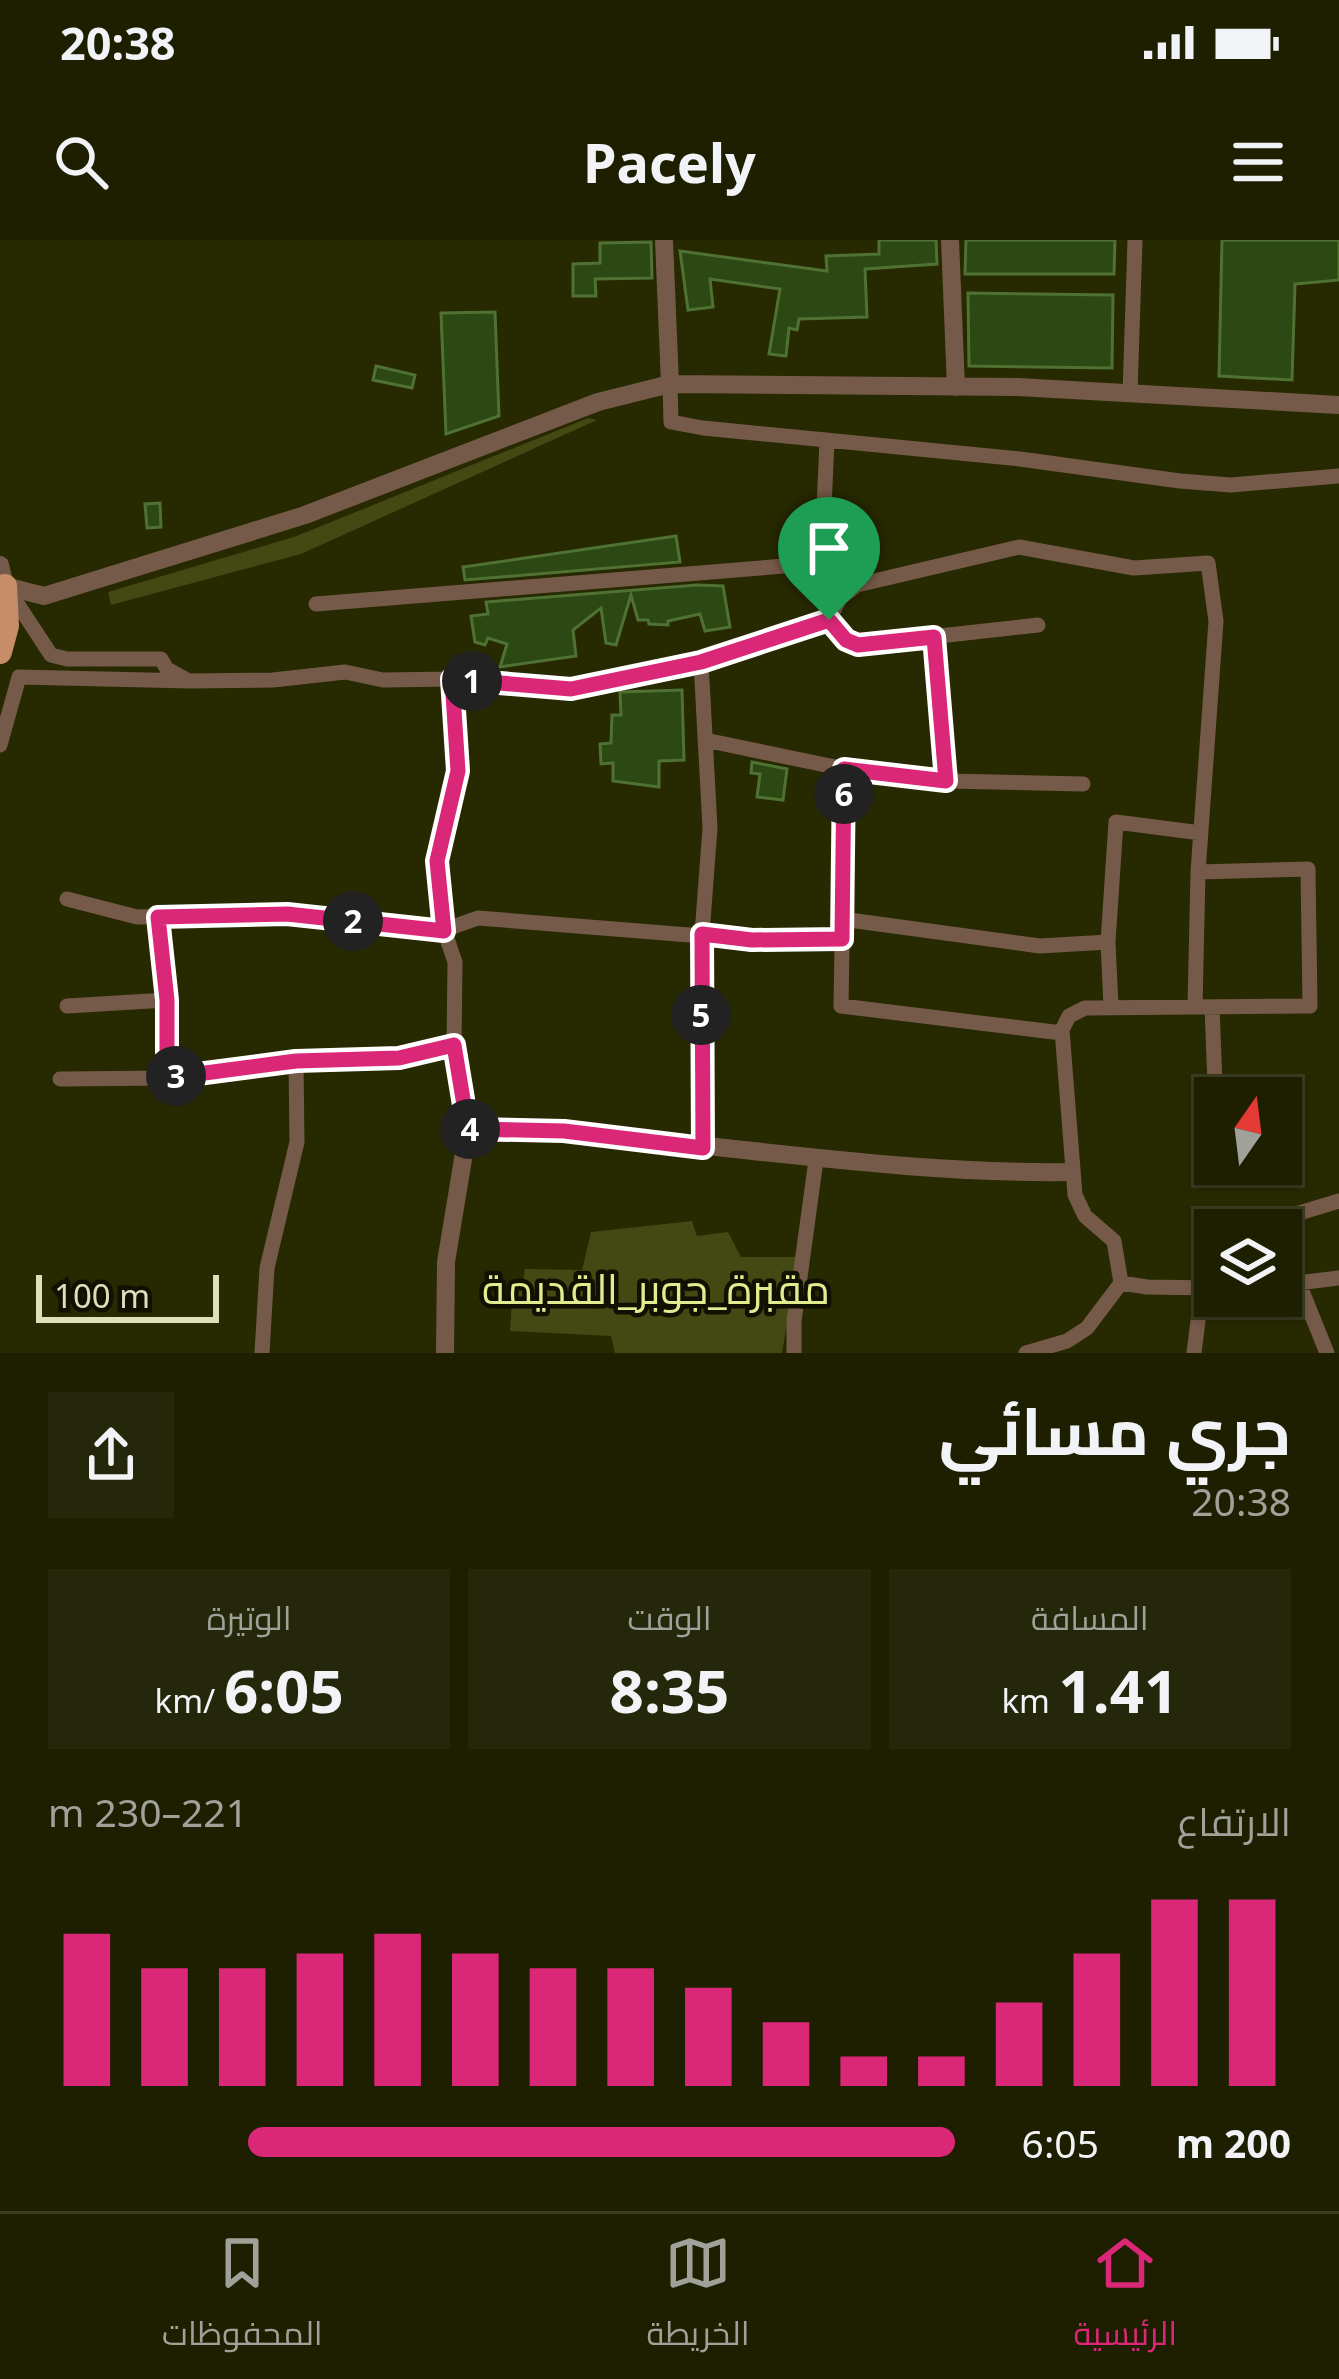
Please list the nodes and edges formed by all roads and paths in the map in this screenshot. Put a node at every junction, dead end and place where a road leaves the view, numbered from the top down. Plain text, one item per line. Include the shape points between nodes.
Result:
1 (664, 240) edge
2 (950, 240) edge
3 (1135, 240) edge
4 (670, 384) junction
5 (956, 387) junction
6 (1130, 393) junction
7 (1339, 405) edge
8 (827, 440) junction
9 (1339, 476) edge
10 (834, 562) junction
11 (2, 581) edge
12 (840, 598) junction
13 (316, 604) dead end
14 (829, 620) junction
15 (1038, 625) dead end
16 (934, 637) junction
17 (0, 652) edge
18 (701, 662) junction
19 (452, 679) junction
20 (190, 681) junction
21 (705, 740) junction
22 (0, 745) edge
23 (844, 769) junction
24 (946, 781) junction
25 (1084, 784) dead end
26 (1201, 833) junction
27 (1198, 872) junction
28 (67, 899) dead end
29 (158, 917) junction
30 (842, 919) junction
31 (444, 931) junction
32 (702, 934) junction
33 (842, 939) junction
34 (1108, 942) junction
35 (167, 1000) junction
36 (67, 1006) dead end
37 (1111, 1007) junction
38 (1203, 1007) junction
39 (1062, 1033) junction
40 (454, 1045) junction
41 (296, 1061) junction
42 (1214, 1077) edge
43 (167, 1078) junction
44 (60, 1079) dead end
45 (468, 1129) junction
46 (703, 1148) junction
47 (816, 1160) junction
48 (1071, 1172) junction
49 (1339, 1201) edge
50 (1302, 1212) edge
51 (1339, 1278) edge
52 (1302, 1282) edge
53 (1121, 1283) junction
54 (1194, 1287) edge
55 (1302, 1308) edge
56 (1202, 1317) edge
57 (442, 1352) edge
58 (262, 1353) edge
59 (794, 1353) edge
60 (1026, 1353) edge
61 (1194, 1353) edge
62 (1327, 1353) edge

1 - 4 street
2 - 5 street
3 - 6 street
4 - 5 street
4 - 8 street via 670,422
4 - 11 street via 598,402 305,515 44,596
5 - 6 street
6 - 7 street
8 - 9 street via 1214,484
8 - 10 street via 824,508
10 - 12 street
10 - 13 street
11 - 17 main road via 7,626
11 - 20 street via 51,655 161,659
12 - 14 street
12 - 26 street via 857,585 1019,547 1135,568 1208,563 1216,622
14 - 16 street via 858,645
14 - 18 street
15 - 16 street
16 - 24 street
18 - 19 street via 571,689
18 - 21 street
19 - 20 street via 345,672
19 - 31 street via 458,771 437,861
20 - 22 street via 19,677
21 - 23 street
21 - 32 street via 710,828
23 - 24 street
23 - 30 street
24 - 25 street
26 - 27 street
26 - 34 street via 1116,822
27 - 38 street
27 - 38 street via 1308,869 1310,1006
28 - 29 street
29 - 31 street via 287,914
29 - 35 street
30 - 33 street
30 - 34 street via 1040,946
31 - 32 street via 478,918
31 - 40 street via 455,962
32 - 33 street
32 - 46 street
33 - 39 street via 841,1006
34 - 37 street
35 - 36 street
35 - 43 street
37 - 38 street
37 - 39 street via 1069,1016
38 - 42 street
39 - 48 street
40 - 41 street via 399,1058
40 - 45 street
41 - 43 street
41 - 58 street via 297,1142 267,1268
43 - 44 street
45 - 46 street
45 - 57 street via 446,1262
46 - 47 street
47 - 48 street
47 - 59 street
48 - 53 street via 1085,1216 1114,1241
49 - 50 street
51 - 52 street
53 - 54 street
53 - 60 street via 1088,1328
55 - 62 street
56 - 61 street

